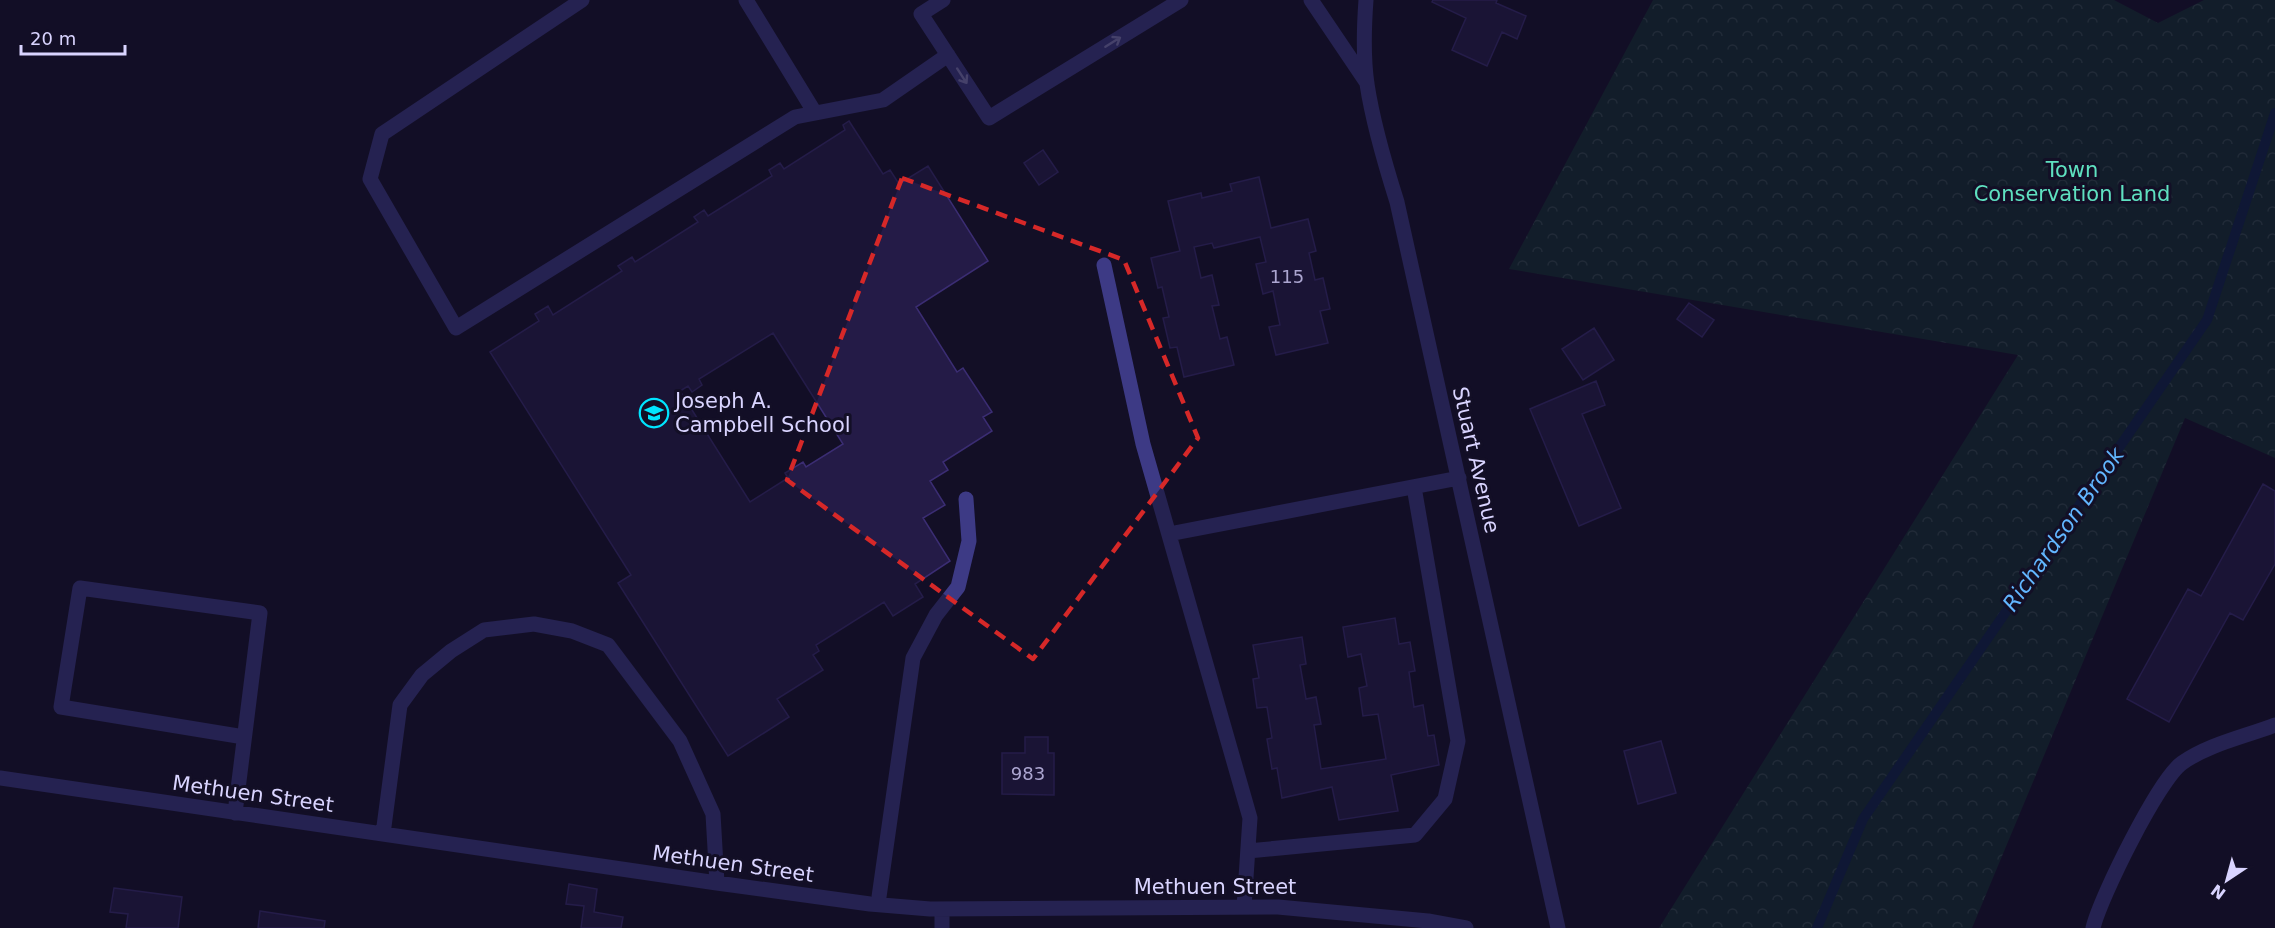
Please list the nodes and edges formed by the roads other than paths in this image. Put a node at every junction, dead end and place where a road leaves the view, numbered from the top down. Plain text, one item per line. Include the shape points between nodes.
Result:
1 (582, 0) edge
2 (746, 0) edge
3 (943, 0) edge
4 (1181, 0) edge
5 (1311, 0) edge
6 (1366, 0) edge
7 (948, 55) junction
8 (1367, 83) junction
9 (815, 113) junction
10 (1104, 265) dead end
11 (1459, 478) junction
12 (1414, 487) junction
13 (966, 499) dead end
14 (1169, 534) junction
15 (2275, 725) edge
16 (244, 737) junction
17 (0, 778) edge
18 (235, 813) junction
19 (383, 834) junction
20 (1248, 852) junction
21 (717, 883) junction
22 (878, 904) junction
23 (1244, 907) junction
24 (942, 909) junction
25 (942, 928) edge
26 (1466, 928) edge
27 (1558, 928) edge
28 (2093, 928) edge

1 - 9 street via 382,134 370,179 456,328 795,117
2 - 9 street
3 - 7 street via 921,14
7 -> 4 street via 989,118
5 - 8 street
6 - 8 street, Stuart Avenue
7 - 9 street via 883,100
8 - 11 street, Stuart Avenue
10 - 14 street via 1143,444
11 - 12 street
11 - 27 street, Stuart Avenue
12 - 14 street
12 - 20 street via 1458,741 1445,799 1415,835
13 - 22 street via 969,541 958,587 936,615 913,658
14 - 20 street via 1250,818
15 - 28 street via 2203,750 2179,765 2160,791 2120,864
16 - 16 street via 260,614 80,588 61,707
16 - 18 street
17 - 18 street, Methuen Street
18 - 19 street, Methuen Street
19 - 21 street, Methuen Street
19 - 21 street via 400,705 422,675 484,630 534,624 572,631 608,645 680,741 713,814
20 - 23 street
21 - 22 street, Methuen Street
22 - 24 street, Methuen Street
23 - 24 street, Methuen Street
23 - 26 street, Methuen Street via 1352,912
24 - 25 street

